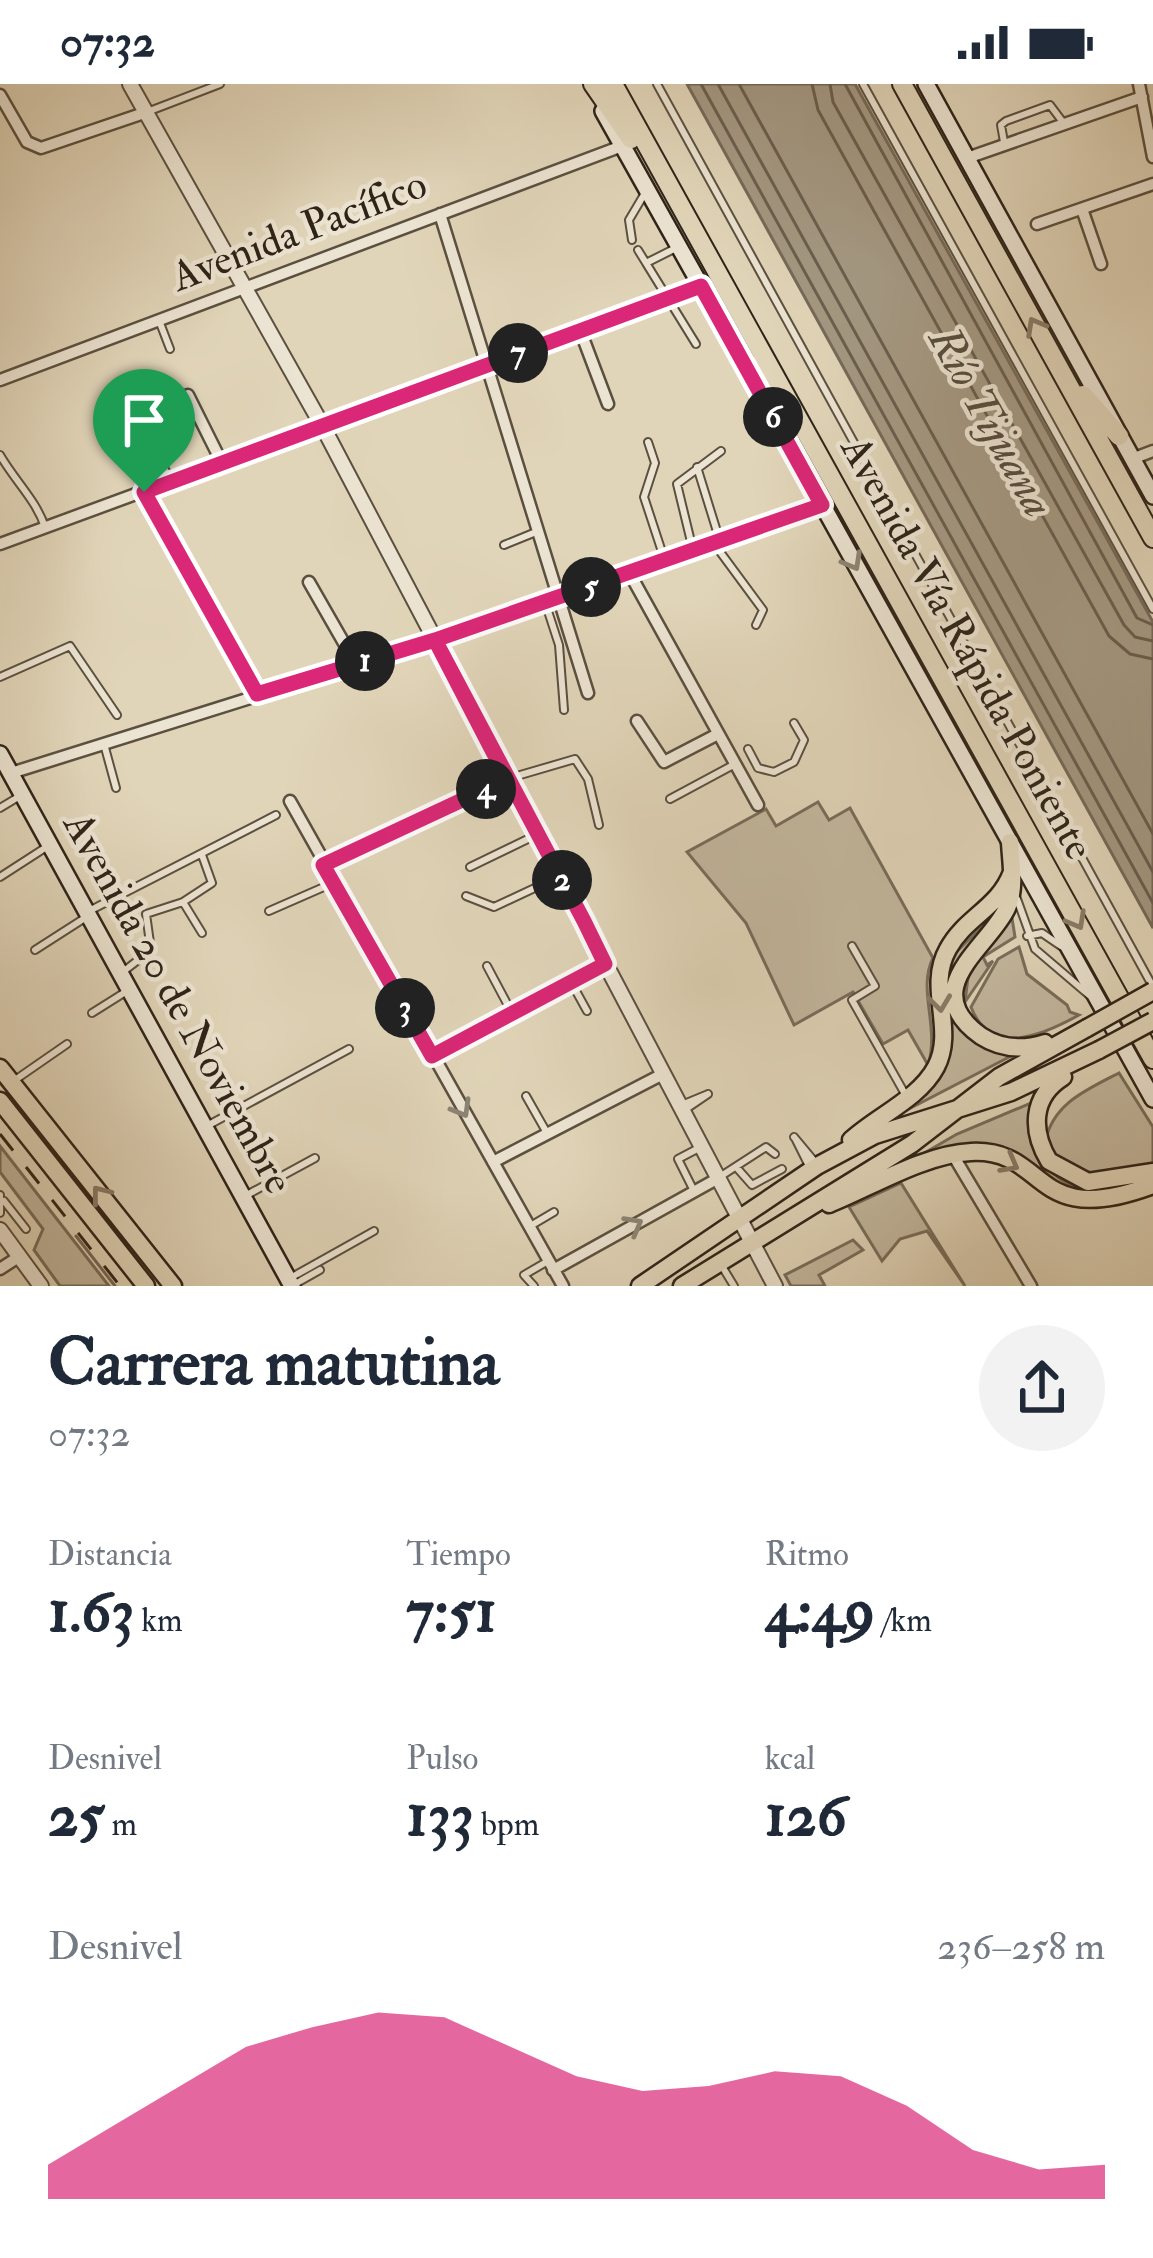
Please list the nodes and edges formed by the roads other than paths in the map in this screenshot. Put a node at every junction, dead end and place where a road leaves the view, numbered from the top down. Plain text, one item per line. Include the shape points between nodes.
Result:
1 (130, 84) edge
2 (220, 84) edge
3 (590, 84) edge
4 (613, 84) edge
5 (657, 84) edge
6 (863, 84) edge
7 (902, 84) edge
8 (926, 84) edge
9 (1144, 92) edge
10 (0, 95) edge
11 (147, 112) junction
12 (1062, 122) junction
13 (1151, 133) edge
14 (1004, 142) junction
15 (622, 146) junction
16 (1153, 157) edge
17 (967, 158) junction
18 (1153, 184) edge
19 (647, 190) junction
20 (1082, 208) junction
21 (440, 214) junction
22 (688, 218) junction
23 (1036, 224) dead end
24 (632, 240) dead end
25 (679, 247) junction
26 (638, 250) dead end
27 (646, 263) junction
28 (1101, 264) dead end
29 (724, 283) junction
30 (245, 286) junction
31 (701, 286) junction
32 (668, 298) junction
33 (159, 319) junction
34 (580, 330) junction
35 (696, 344) dead end
36 (170, 349) dead end
37 (488, 364) junction
38 (1058, 367) junction
39 (0, 380) edge
40 (188, 395) dead end
41 (123, 403) dead end
42 (608, 404) dead end
43 (323, 427) junction
44 (1119, 436) junction
45 (648, 442) dead end
46 (721, 451) dead end
47 (1153, 451) edge
48 (0, 455) edge
49 (796, 459) junction
50 (1132, 459) junction
51 (222, 464) junction
52 (697, 467) junction
53 (172, 482) junction
54 (144, 492) junction
55 (1153, 496) edge
56 (822, 505) junction
57 (45, 527) junction
58 (540, 531) junction
59 (1153, 538) edge
60 (717, 543) junction
61 (0, 544) edge
62 (504, 545) dead end
63 (693, 550) junction
64 (665, 562) junction
65 (630, 574) junction
66 (310, 582) dead end
67 (552, 600) junction
68 (1153, 609) edge
69 (756, 625) dead end
70 (435, 640) junction
71 (356, 664) junction
72 (0, 677) edge
73 (587, 693) dead end
74 (257, 694) junction
75 (564, 710) dead end
76 (117, 715) dead end
77 (637, 721) dead end
78 (794, 723) dead end
79 (718, 734) junction
80 (104, 744) junction
81 (748, 749) dead end
82 (0, 754) edge
83 (734, 764) junction
84 (11, 773) junction
85 (507, 779) junction
86 (116, 788) dead end
87 (23, 794) junction
88 (290, 800) dead end
89 (670, 800) dead end
90 (758, 806) dead end
91 (0, 808) edge
92 (276, 815) dead end
93 (599, 825) dead end
94 (537, 834) junction
95 (1010, 842) junction
96 (52, 844) junction
97 (202, 855) junction
98 (323, 865) junction
99 (470, 867) dead end
100 (1012, 872) junction
101 (560, 876) junction
102 (0, 878) edge
103 (333, 883) junction
104 (466, 896) dead end
105 (183, 902) junction
106 (269, 911) dead end
107 (90, 913) junction
108 (202, 933) dead end
109 (1027, 936) junction
110 (852, 946) dead end
111 (35, 950) dead end
112 (1076, 958) junction
113 (605, 964) junction
114 (487, 966) dead end
115 (121, 972) junction
116 (571, 982) junction
117 (130, 989) junction
118 (1153, 989) edge
119 (1097, 998) junction
120 (587, 1011) dead end
121 (92, 1013) dead end
122 (512, 1013) junction
123 (1153, 1021) edge
124 (1086, 1026) junction
125 (67, 1045) dead end
126 (349, 1049) dead end
127 (1100, 1052) junction
128 (432, 1056) junction
129 (1153, 1059) edge
130 (6, 1075) edge
131 (661, 1075) junction
132 (526, 1096) dead end
133 (908, 1097) junction
134 (1153, 1099) edge
135 (0, 1101) edge
136 (963, 1106) junction
137 (205, 1127) junction
138 (547, 1133) junction
139 (795, 1138) dead end
140 (699, 1148) junction
141 (775, 1154) dead end
142 (953, 1155) junction
143 (315, 1158) dead end
144 (493, 1162) junction
145 (821, 1164) junction
146 (737, 1168) junction
147 (1153, 1172) edge
148 (785, 1173) junction
149 (715, 1180) junction
150 (1153, 1185) edge
151 (694, 1192) junction
152 (244, 1197) junction
153 (2, 1198) edge
154 (0, 1213) edge
155 (554, 1213) dead end
156 (736, 1219) junction
157 (783, 1220) junction
158 (529, 1227) junction
159 (26, 1229) dead end
160 (0, 1230) edge
161 (374, 1231) dead end
162 (749, 1240) junction
163 (20, 1256) junction
164 (718, 1260) junction
165 (0, 1269) edge
166 (320, 1270) dead end
167 (556, 1274) edge
168 (291, 1283) edge
169 (41, 1286) edge
170 (146, 1286) edge
171 (173, 1286) edge
172 (534, 1286) edge
173 (544, 1286) edge
174 (640, 1286) edge
175 (682, 1286) edge
176 (734, 1286) edge
177 (775, 1286) edge
178 (1031, 1286) edge

1 - 11 street
2 - 11 lane
3 - 15 main road, Avenida Vía Rápida Poniente
3 - 22 highway
4 - 22 highway, Avenida Vía Rápida Poniente
5 - 118 lane
6 - 68 lane
38 -> 7 highway
8 - 17 main road
9 - 12 street
9 - 13 street
10 - 11 street via 27,142 41,148
11 - 30 street
12 - 14 street
12 - 14 lane via 1050,106 1006,121
13 - 16 street
14 - 17 street
15 - 19 main road, Avenida Vía Rápida Poniente
15 - 21 street, Avenida Pacífico
17 - 44 main road
18 - 20 street
19 - 24 lane via 629,220
19 - 25 main road, Avenida Vía Rápida Poniente
20 - 23 street
20 - 28 street
21 - 30 street, Avenida Pacífico
21 - 37 street
22 - 29 highway, Avenida Vía Rápida Poniente
25 - 27 lane
25 - 31 main road, Avenida Vía Rápida Poniente
26 - 27 lane
27 - 32 lane
29 - 49 highway
29 -> 129 highway, Avenida Vía Rápida Poniente
30 - 33 street, Avenida Pacífico
30 - 43 street
31 - 32 street
31 - 49 main road, Avenida Vía Rápida Poniente
32 - 34 street
32 - 35 lane
33 - 36 lane
33 - 39 street, Avenida Pacífico
34 - 37 street
34 - 42 street
37 - 43 street
37 - 58 street
38 - 44 highway
38 - 59 highway
40 - 51 street
41 - 53 lane
43 - 51 street
43 - 70 street
44 - 50 main road
45 - 64 lane via 655,463 644,497
46 - 52 lane
47 - 50 street
48 - 57 lane
49 - 56 main road, Avenida Vía Rápida Poniente
50 - 55 main road
51 - 53 street
52 - 60 lane
52 - 63 lane via 677,490
53 - 54 street
54 - 57 street
54 - 74 street
56 - 60 street
56 -> 95 main road, Avenida Vía Rápida Poniente
57 - 61 street
58 - 62 lane
58 - 67 street
60 - 63 street
60 - 69 lane via 763,610
63 - 64 street
64 - 65 street
65 - 67 street
65 - 79 street
66 - 71 street
67 - 70 street
67 - 73 street
67 - 75 lane
70 - 71 street
70 - 85 street
71 - 74 street
72 - 76 lane via 70,646
74 - 80 street
77 - 79 street via 664,762
78 - 81 lane via 804,740 794,762 774,772 758,768
79 - 83 street
80 - 84 street
80 - 86 lane
82 - 84 main road, Avenida 20 de Noviembre
83 - 89 lane
83 - 90 street
84 - 87 main road, Avenida 20 de Noviembre
85 - 93 lane via 569,759 584,767
85 - 94 street
85 - 98 street
87 - 91 lane
87 - 96 main road, Avenida 20 de Noviembre
88 - 98 street
92 - 97 lane
94 - 99 lane
94 - 101 street
95 - 100 main road
95 - 112 main road, Avenida Vía Rápida Poniente
96 - 102 lane
96 - 107 main road, Avenida 20 de Noviembre
97 - 105 lane via 212,883
97 - 107 lane
98 - 103 street
100 - 109 lane
100 - 124 main road via 1005,912 959,971 966,1021 996,1044 1019,1048
100 -> 133 main road via 1004,892 958,934 940,964 940,1057
101 - 104 lane via 494,907
101 - 113 street
103 - 106 lane
103 - 128 street
105 - 108 lane
105 - 115 lane via 146,914 151,950
107 - 111 lane
107 - 115 main road, Avenida 20 de Noviembre
109 - 112 lane via 1050,937
109 - 119 lane
110 - 133 lane via 875,986 852,1000
112 - 119 main road, Avenida Vía Rápida Poniente
113 - 116 street
113 - 131 street
114 - 122 lane
115 - 117 main road, Avenida 20 de Noviembre
116 - 120 lane
116 - 122 street
117 - 121 lane
117 - 137 main road, Avenida 20 de Noviembre via 142,1026
118 - 124 main road, bridge
119 - 134 main road, Avenida Vía Rápida Poniente
122 - 128 street
123 - 127 main road, bridge
124 - 136 main road
125 - 130 lane
126 - 137 lane
127 - 136 main road
127 - 147 main road via 1042,1096 1042,1150 1058,1169 1088,1182
128 -> 144 street
171 -> 130 main road
131 - 138 street
131 - 140 street
132 - 138 lane
133 - 145 main road
135 - 170 main road
136 - 145 main road via 904,1123
136 - 157 main road
137 - 152 main road, Avenida 20 de Noviembre
138 - 144 street
139 - 145 lane
140 - 149 street
140 - 151 lane via 678,1160
141 - 146 lane via 770,1147
142 -> 150 main road via 1002,1157 1076,1201
142 - 157 main road
142 - 178 street
143 - 152 lane
144 - 158 street
145 - 148 main road
146 - 148 lane via 750,1185
146 - 149 lane
148 - 156 main road
149 - 151 street
149 - 156 street
167 -> 151 street
152 - 168 main road, Avenida 20 de Noviembre
153 - 154 lane
153 - 159 lane
155 - 158 lane
156 - 162 street
156 - 174 main road
157 - 162 main road
158 - 167 street
160 - 163 street
161 - 168 lane
162 - 164 main road
162 - 177 street
163 - 165 street
163 - 169 street
164 - 175 main road
164 - 176 lane
166 - 168 lane
167 - 172 lane via 524,1275
167 - 173 lane

